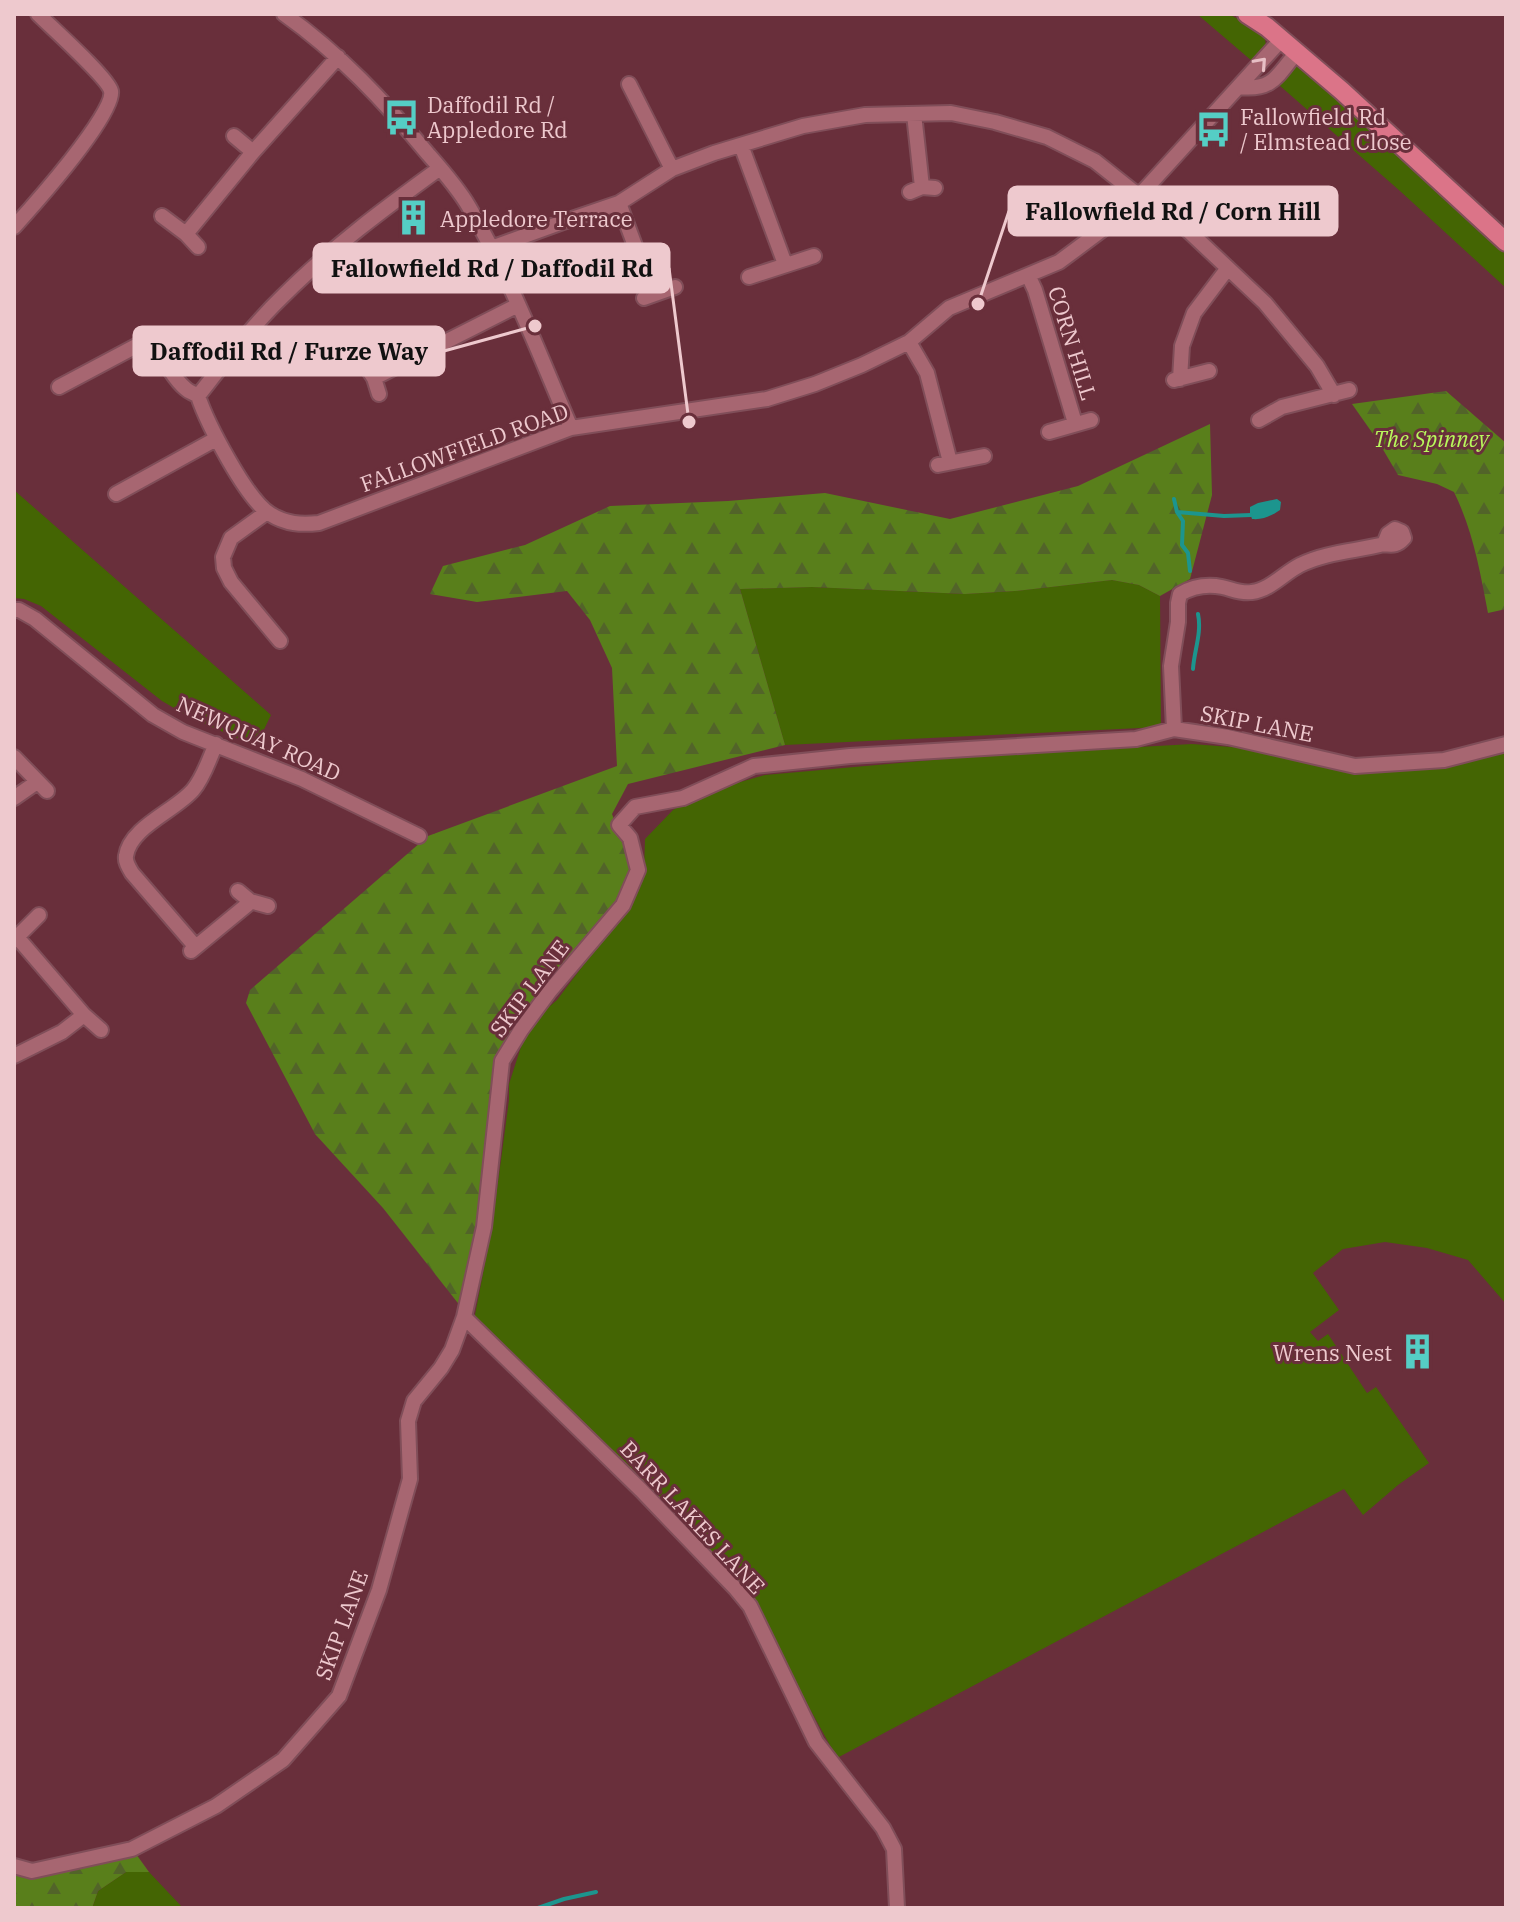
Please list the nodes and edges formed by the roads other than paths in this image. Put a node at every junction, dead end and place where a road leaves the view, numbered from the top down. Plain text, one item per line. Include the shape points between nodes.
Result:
1 (38, 14) edge
2 (284, 14) edge
3 (1247, 14) edge
4 (1282, 39) junction
5 (1297, 52) junction
6 (338, 57) junction
7 (627, 81) dead end
8 (1239, 87) junction
9 (914, 114) junction
10 (234, 136) dead end
11 (741, 145) junction
12 (253, 152) junction
13 (440, 168) junction
14 (672, 169) junction
15 (922, 189) dead end
16 (1142, 193) junction
17 (619, 203) junction
18 (162, 216) dead end
19 (14, 227) edge
20 (186, 234) junction
21 (1506, 242) edge
22 (198, 247) dead end
23 (491, 248) junction
24 (814, 256) dead end
25 (785, 264) junction
26 (1228, 268) junction
27 (1028, 275) junction
28 (749, 277) dead end
29 (675, 287) dead end
30 (518, 305) junction
31 (909, 342) junction
32 (1209, 371) dead end
33 (70, 386) dead end
34 (379, 394) dead end
35 (198, 396) junction
36 (1091, 420) dead end
37 (1259, 420) dead end
38 (1075, 423) junction
39 (571, 428) junction
40 (1049, 432) dead end
41 (216, 439) junction
42 (984, 456) dead end
43 (133, 486) junction
44 (116, 494) dead end
45 (139, 500) dead end
46 (267, 512) junction
47 (1384, 544) dead end
48 (14, 610) edge
49 (282, 641) dead end
50 (1174, 729) junction
51 (216, 744) junction
52 (1506, 744) edge
53 (14, 757) edge
54 (14, 798) edge
55 (419, 836) dead end
56 (268, 906) dead end
57 (39, 915) dead end
58 (16, 938) edge
59 (84, 1015) junction
60 (101, 1030) dead end
61 (14, 1056) edge
62 (464, 1317) junction
63 (14, 1866) edge
64 (897, 1908) edge

1 - 19 street via 101,76 111,90 110,102 53,183
2 - 6 street
3 - 4 main road
4 - 5 main road
8 -> 4 street, FALLOWFIELD ROAD
5 - 8 street via 1270,84
5 - 21 main road
6 - 12 street
6 - 13 street
7 - 14 street
8 - 16 street, FALLOWFIELD ROAD
9 - 11 street via 819,123
9 - 15 street
9 - 16 street via 951,113 1047,137
10 - 12 street
11 - 14 street
11 - 25 street
12 - 20 street
13 - 23 street via 468,203
13 - 35 street via 330,251 279,299
14 - 17 street
16 - 26 street
16 - 27 street, FALLOWFIELD ROAD via 1059,262
17 - 23 street
17 - 29 street via 649,296
18 - 20 street
20 - 22 street
23 - 30 street
24 - 25 street
25 - 28 street
26 - 32 street via 1194,313 1176,380
26 - 37 street via 1342,392 1282,407
27 - 31 street, FALLOWFIELD ROAD via 949,308
27 - 38 street, CORN HILL
30 - 34 street via 371,373
30 - 39 street
31 - 39 street, FALLOWFIELD ROAD via 767,399
31 - 42 street via 927,373 944,463
33 - 35 street via 138,345 160,355 184,388
35 - 41 street
36 - 38 street, CORN HILL
38 - 40 street, CORN HILL
39 - 46 street, FALLOWFIELD ROAD via 319,523 293,524
41 - 43 street
41 - 46 street
43 - 44 street
43 - 45 street
46 - 49 street via 231,538 224,568
47 - 50 street via 1302,564 1253,592 1203,586 1180,594 1171,666
48 - 51 street, NEWQUAY ROAD via 35,619 153,715
50 - 52 street, SKIP LANE via 1355,766 1444,760
50 - 62 street, SKIP LANE via 1136,739 754,766 683,798 635,807 619,825 630,838 638,870 623,905 549,992 502,1061 484,1227
51 - 55 street, NEWQUAY ROAD
51 - 56 street via 192,791 138,832 126,862 192,948 247,905 244,896
53 - 54 street via 42,786
57 - 58 street
58 - 59 street
59 - 60 street
59 - 61 street
62 - 63 street, SKIP LANE via 452,1350 414,1401 408,1421 410,1479 379,1590 339,1696 283,1760 216,1806 132,1849 32,1871
62 - 64 street, BARR LAKES LANE via 641,1490 750,1606 816,1742 894,1849

